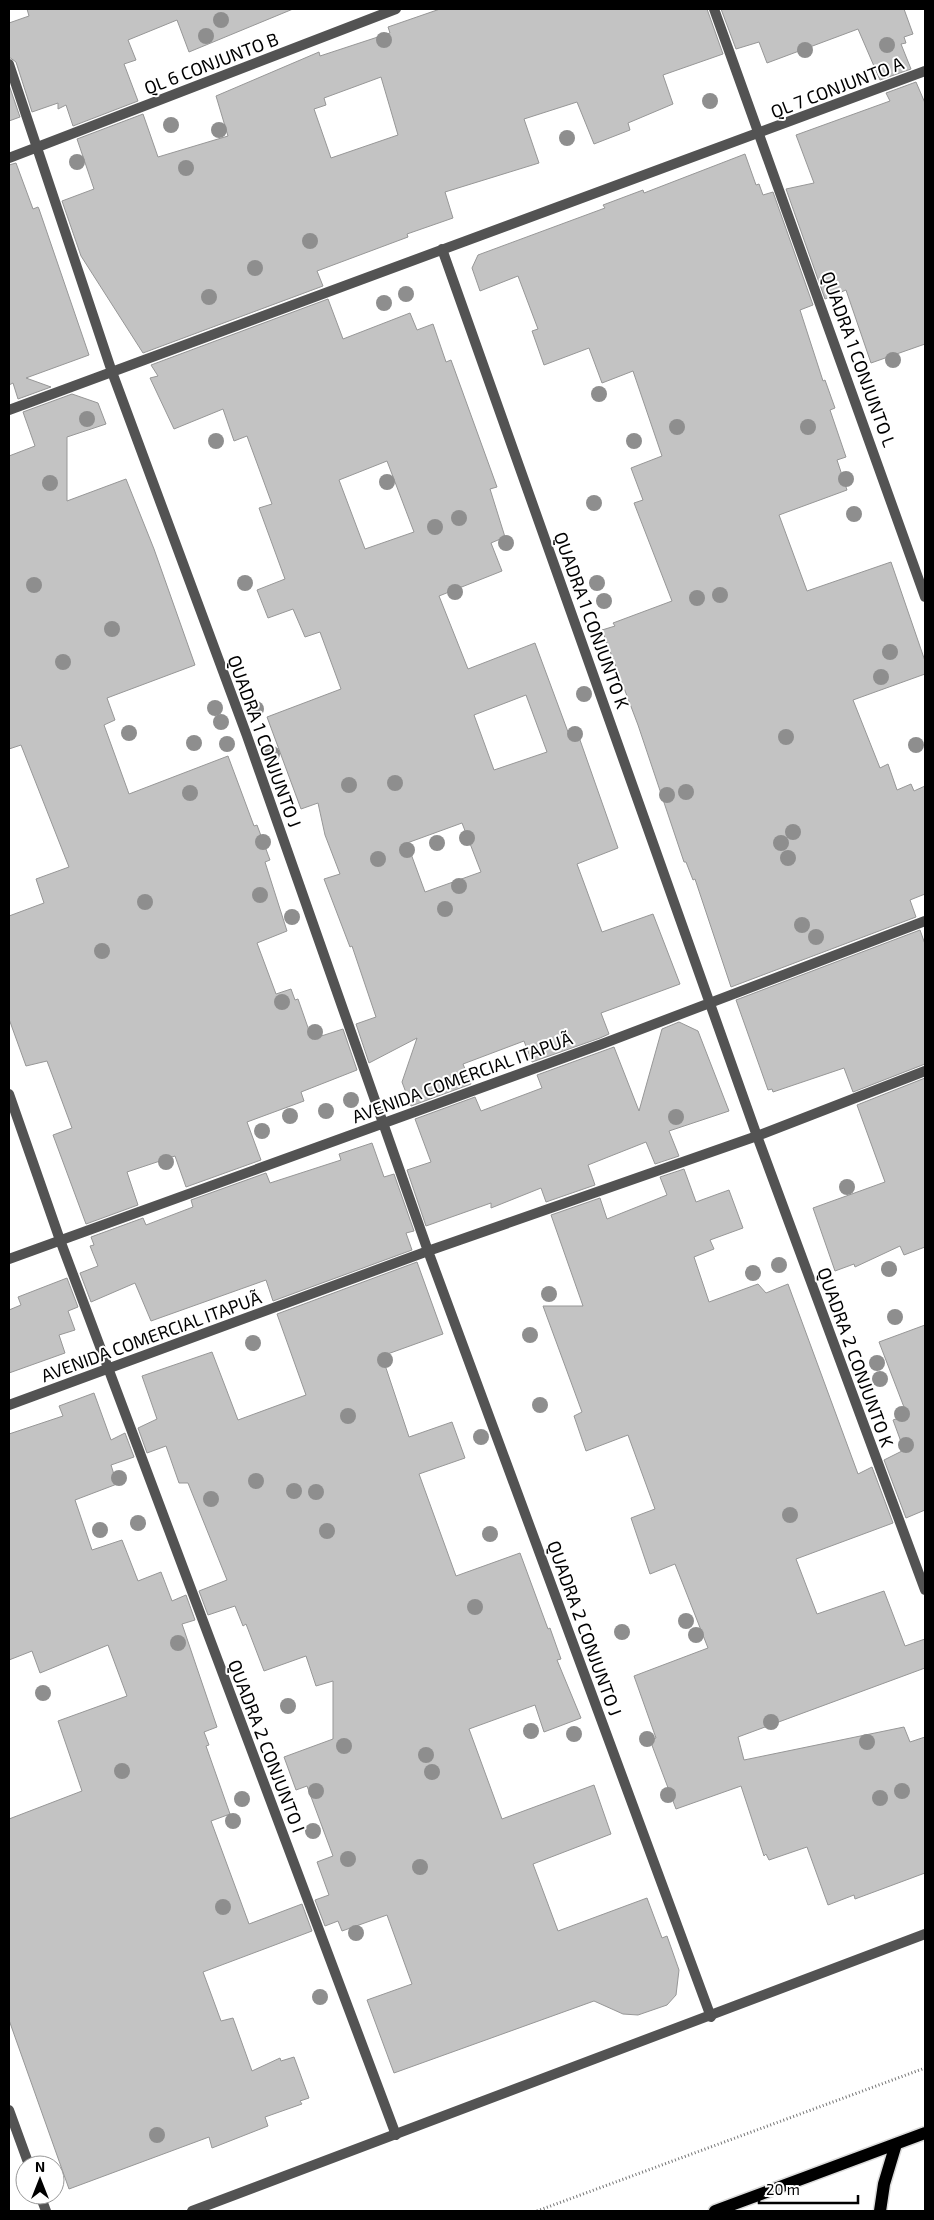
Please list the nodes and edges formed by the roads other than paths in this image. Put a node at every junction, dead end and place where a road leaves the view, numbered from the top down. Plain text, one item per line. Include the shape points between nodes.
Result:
1 (396, 9) edge
2 (714, 9) edge
3 (9, 64) edge
4 (925, 71) edge
5 (760, 133) junction
6 (37, 148) junction
7 (9, 158) edge
8 (442, 249) junction
9 (112, 372) junction
10 (9, 410) edge
11 (925, 597) edge
12 (925, 921) edge
13 (710, 1002) junction
14 (925, 1071) edge
15 (9, 1094) edge
16 (384, 1123) junction
17 (757, 1136) junction
18 (60, 1240) junction
19 (428, 1251) junction
20 (9, 1258) edge
21 (108, 1369) junction
22 (9, 1405) edge
23 (925, 1590) edge
24 (925, 1934) edge
25 (711, 2016) junction
26 (9, 2110) edge
27 (925, 2133) edge
28 (396, 2135) junction
29 (896, 2144) junction
30 (25, 2155) edge
31 (192, 2211) edge
32 (715, 2211) edge
33 (880, 2211) edge

1 - 6 street, QL 6 CONJUNTO B
2 - 5 street
3 - 6 street, QUADRA 1 CONJUNTO J
4 - 5 street, QL 7 CONJUNTO A
5 - 8 street, QL 7 CONJUNTO A
5 - 11 street, QUADRA 1 CONJUNTO L
6 - 7 street, QL 6 CONJUNTO B
6 - 9 street, QUADRA 1 CONJUNTO J
8 - 9 street, QL 7 CONJUNTO A
8 - 13 street, QUADRA 1 CONJUNTO K
9 - 10 street, QL 7 CONJUNTO A
9 - 16 street, QUADRA 1 CONJUNTO J via 247,736
12 - 13 street, AVENIDA COMERCIAL ITAPUÃ
13 - 16 street, AVENIDA COMERCIAL ITAPUÃ
13 - 17 street, QUADRA 1 CONJUNTO K
14 - 17 street, AVENIDA COMERCIAL ITAPUÃ
15 - 18 street, QUADRA 2 CONJUNTO I
16 - 18 street, AVENIDA COMERCIAL ITAPUÃ
16 - 19 street, QUADRA 1 CONJUNTO J
17 - 19 street, AVENIDA COMERCIAL ITAPUÃ
17 - 23 street, QUADRA 2 CONJUNTO K
18 - 20 street, AVENIDA COMERCIAL ITAPUÃ
18 - 21 street, QUADRA 2 CONJUNTO I
19 - 21 street, AVENIDA COMERCIAL ITAPUÃ
19 - 25 street, QUADRA 2 CONJUNTO J
21 - 22 street, AVENIDA COMERCIAL ITAPUÃ
21 - 28 street, QUADRA 2 CONJUNTO I
24 - 25 street
25 - 28 street
26 - 30 street
27 - 29 main road
28 - 31 street
29 - 32 main road
29 - 33 main road

